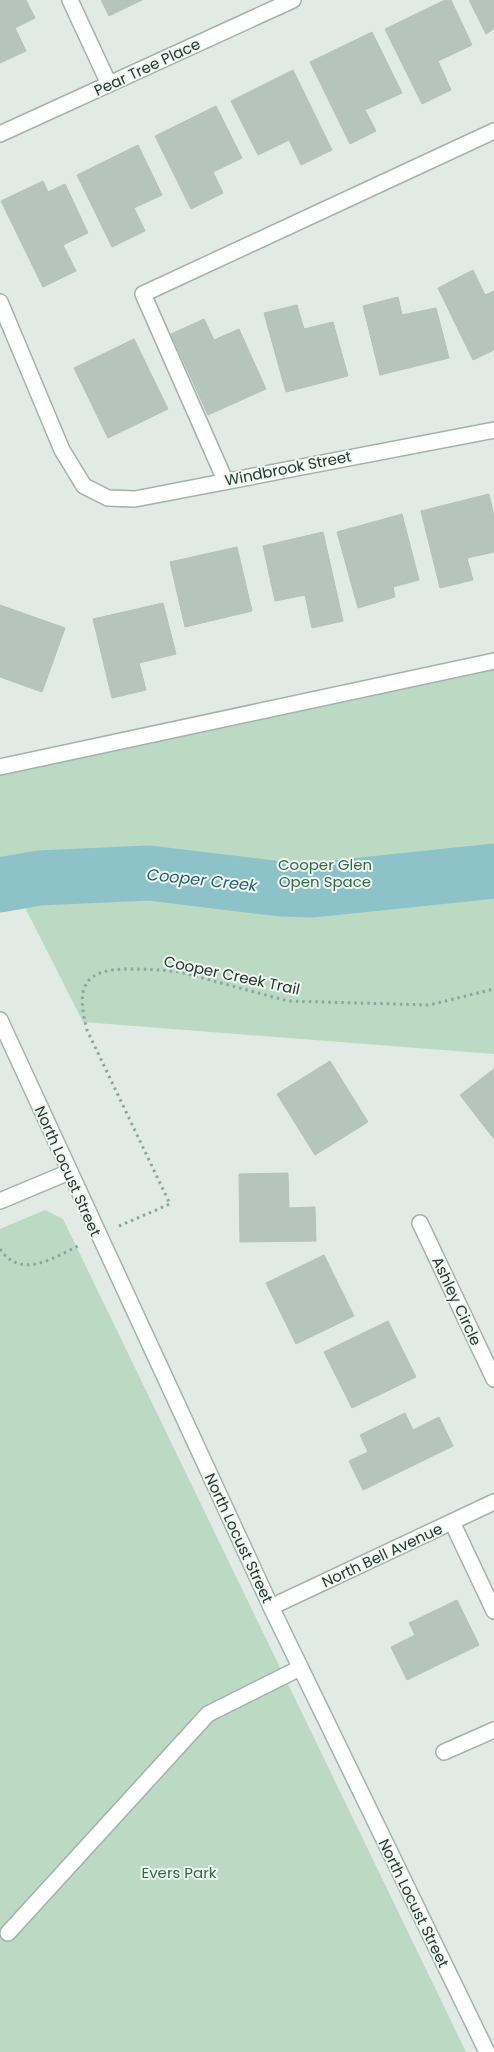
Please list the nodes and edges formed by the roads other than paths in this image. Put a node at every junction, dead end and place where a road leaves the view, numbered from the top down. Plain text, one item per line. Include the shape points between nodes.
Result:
1 (70, 0) edge
2 (290, 1) edge
3 (109, 84) junction
4 (494, 131) edge
5 (0, 134) edge
6 (0, 302) edge
7 (494, 430) edge
8 (225, 480) junction
9 (494, 661) edge
10 (0, 766) edge
11 (0, 1020) edge
12 (69, 1172) junction
13 (0, 1201) edge
14 (420, 1223) dead end
15 (494, 1379) edge
16 (494, 1502) edge
17 (452, 1522) junction
18 (271, 1607) junction
19 (494, 1611) edge
20 (300, 1668) junction
21 (494, 1730) edge
22 (444, 1752) dead end
23 (8, 1934) dead end
24 (487, 2052) edge

1 - 3 street
2 - 3 street, Pear Tree Place
3 - 5 street, Pear Tree Place
4 - 8 street via 143,294
6 - 8 street, Windbrook Street via 58,442 84,486 108,498 135,499
7 - 8 street, Windbrook Street
9 - 10 street
11 - 12 street, North Locust Street
12 - 13 street
12 - 18 street, North Locust Street
14 - 15 street, Ashley Circle
16 - 17 street, North Bell Avenue
17 - 18 street, North Bell Avenue
17 - 19 street
18 - 20 street, North Locust Street
20 - 23 street via 208,1714
20 - 24 street, North Locust Street
21 - 22 street

